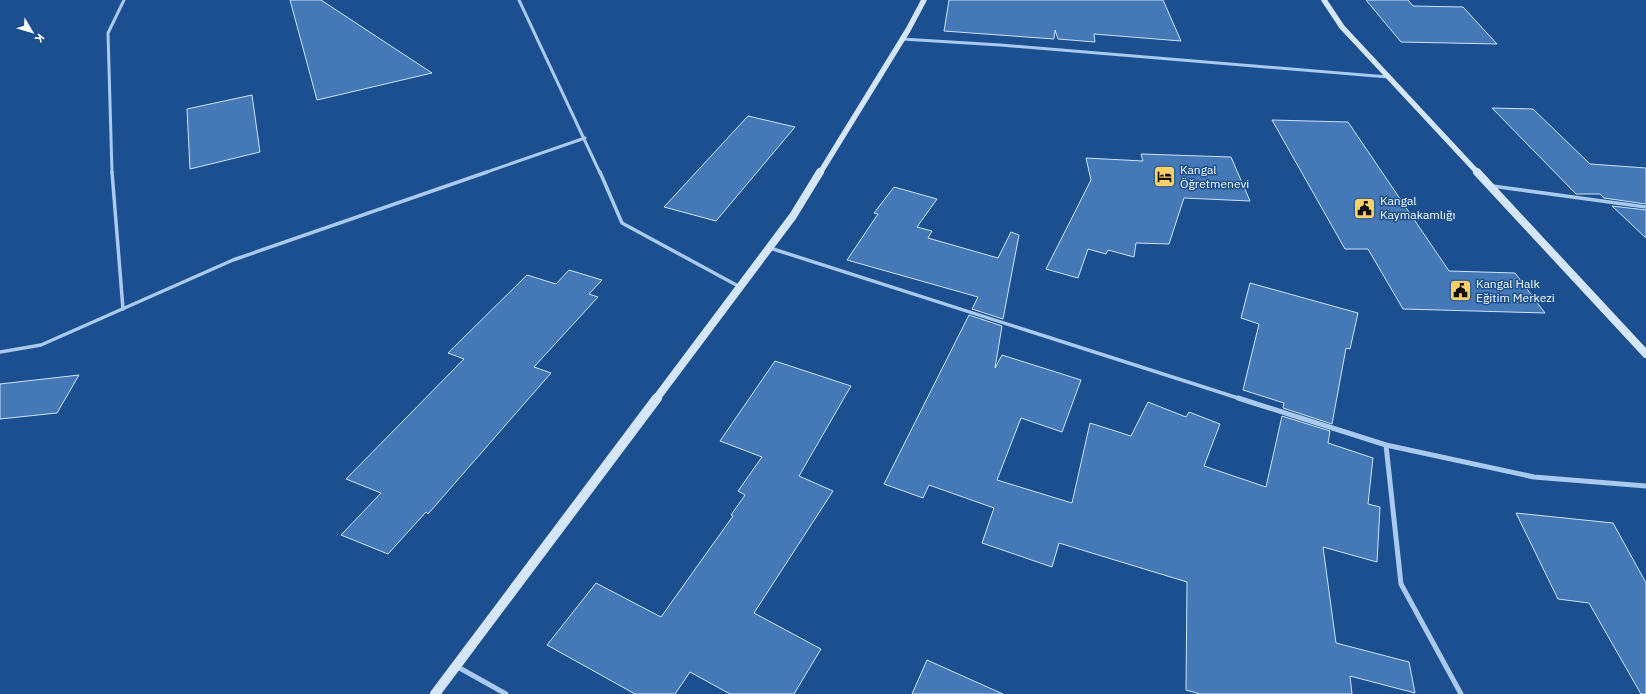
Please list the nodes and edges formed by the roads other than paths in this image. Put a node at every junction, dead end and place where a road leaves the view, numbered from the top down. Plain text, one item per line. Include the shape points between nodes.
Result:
1 (124, 0) edge
2 (519, 0) edge
3 (924, 0) edge
4 (1324, 0) edge
5 (902, 39) junction
6 (1388, 77) junction
7 (585, 138) junction
8 (1490, 186) junction
9 (1646, 207) edge
10 (770, 248) junction
11 (741, 287) junction
12 (123, 309) junction
13 (0, 352) edge
14 (1646, 354) edge
15 (1386, 445) junction
16 (1646, 486) edge
17 (456, 666) junction
18 (435, 694) edge
19 (506, 694) edge
20 (1461, 694) edge

1 - 12 street via 108,33 113,200
2 - 7 street
3 - 5 street
4 - 6 street via 1342,27
5 - 6 street
5 - 10 street via 794,216
6 - 8 street
7 - 11 street via 622,223
7 - 12 street via 232,260
8 - 9 street
8 - 14 street
10 - 11 street
10 - 15 street
11 - 17 street
12 - 13 street via 40,345
15 - 16 street via 1534,477
15 - 20 street via 1401,584
17 - 18 street
17 - 19 street

